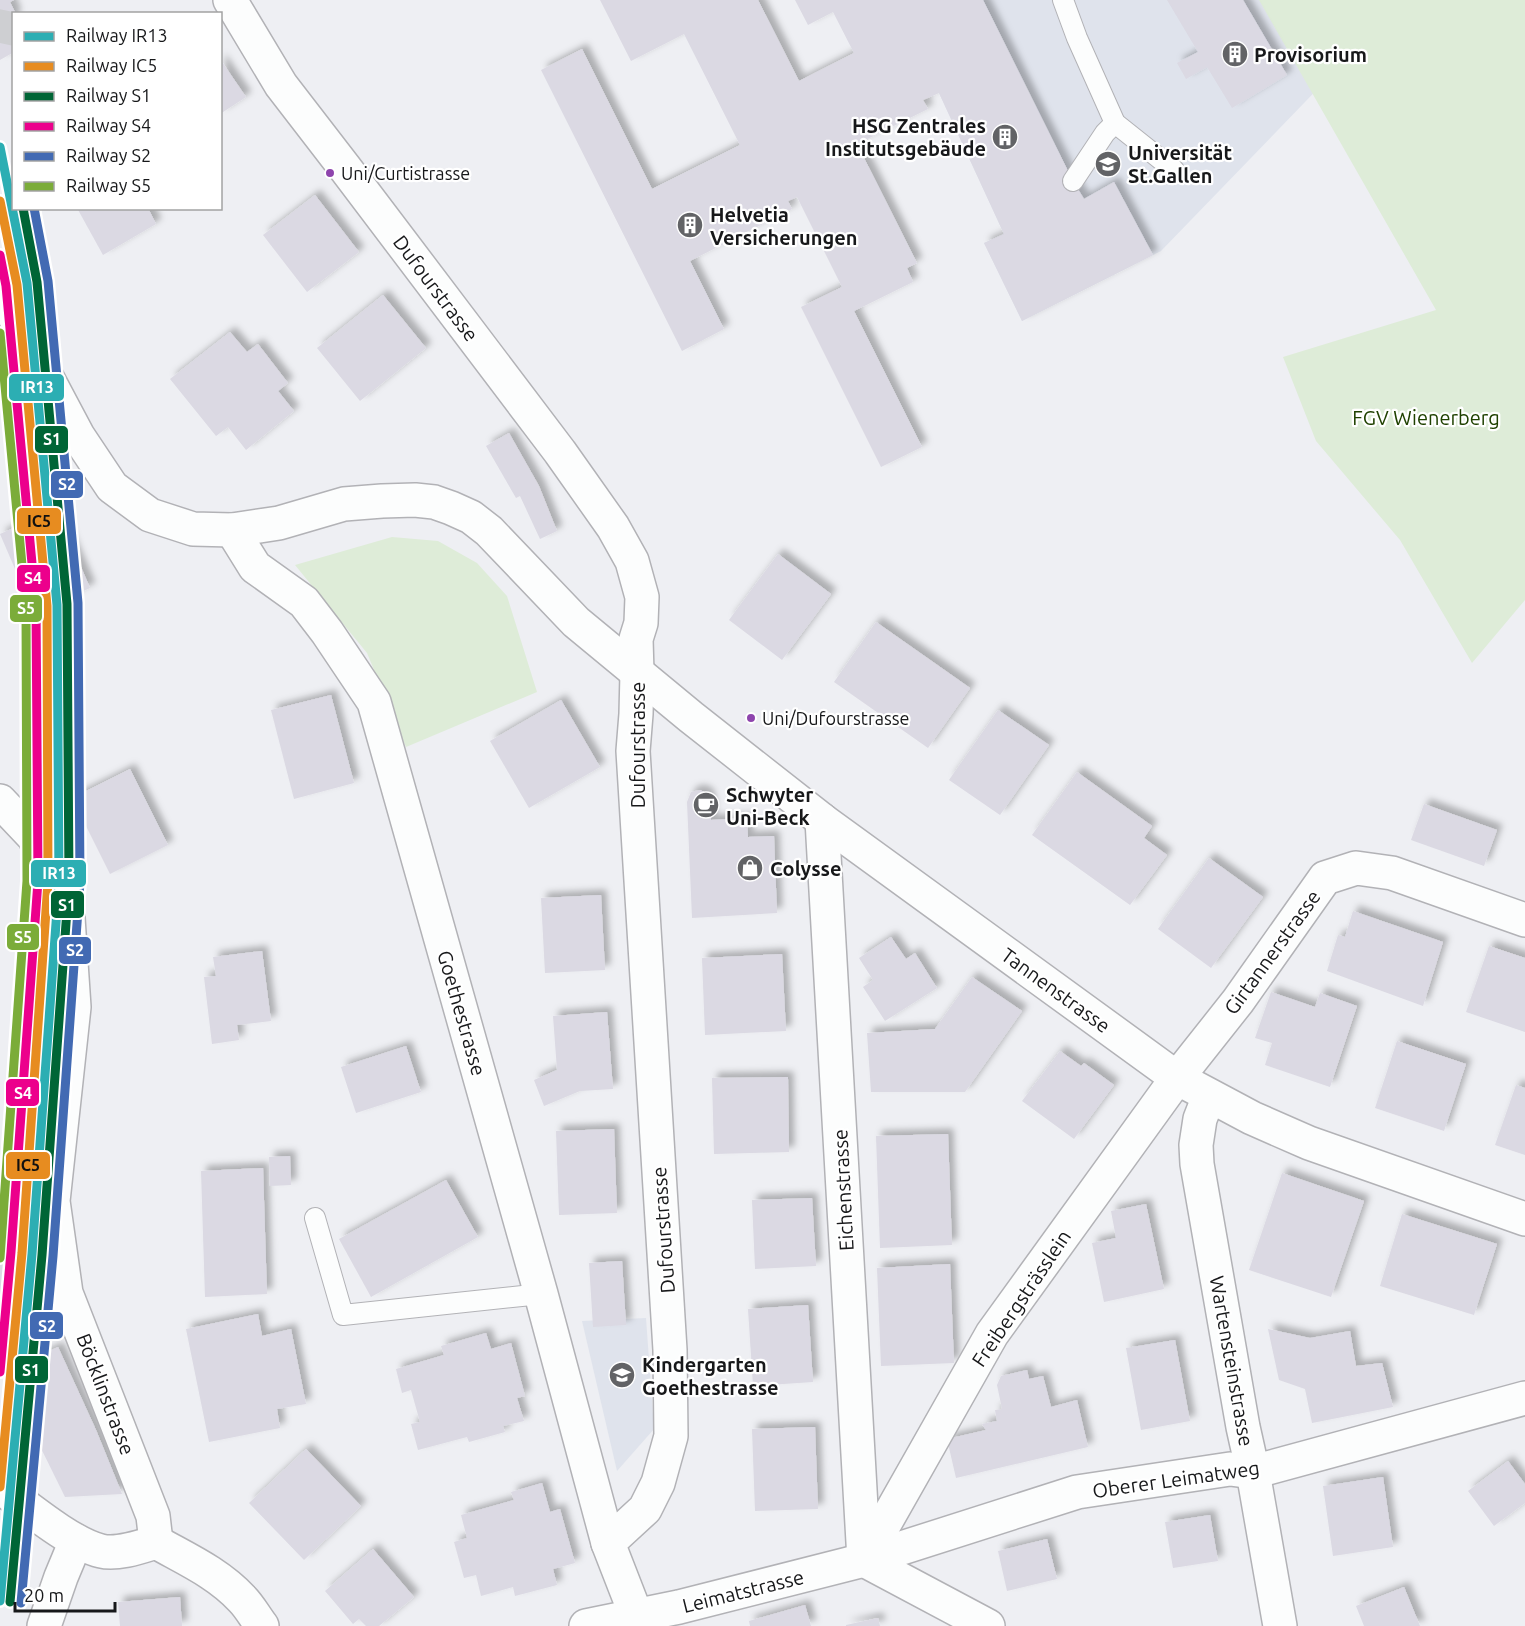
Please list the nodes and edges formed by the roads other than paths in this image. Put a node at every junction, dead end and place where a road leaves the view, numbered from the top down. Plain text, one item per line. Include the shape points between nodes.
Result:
1 (1063, 0) edge
2 (236, 3) edge
3 (1110, 128) junction
4 (1174, 170) dead end
5 (1073, 181) dead end
6 (0, 289) edge
7 (232, 530) junction
8 (637, 673) junction
9 (0, 801) edge
10 (822, 819) junction
11 (1525, 920) edge
12 (1177, 1078) junction
13 (1209, 1096) junction
14 (315, 1218) dead end
15 (1525, 1220) edge
16 (542, 1294) junction
17 (1520, 1408) edge
18 (1253, 1472) junction
19 (0, 1487) edge
20 (76, 1541) junction
21 (156, 1542) junction
22 (608, 1542) junction
23 (864, 1560) junction
24 (641, 1620) edge
25 (44, 1626) edge
26 (262, 1626) edge
27 (586, 1626) edge
28 (988, 1626) edge
29 (1280, 1626) edge

1 - 3 lane
2 - 8 street, Dufourstrasse via 281,85 613,527 632,561 642,597 636,639
3 - 4 lane
3 - 5 lane
6 - 7 street, Tannenstrasse via 78,436 112,487 150,515 193,530
7 - 8 street, Tannenstrasse via 279,523 344,504 415,500 451,508 489,531 576,622
7 - 16 street, Goethestrasse via 255,567 303,602 374,702
8 - 10 street, Tannenstrasse
8 - 22 street, Dufourstrasse via 633,751 670,1350 671,1436 658,1483 645,1509
9 - 21 street, Böcklinstrasse via 34,837 67,903 74,1007 53,1201 66,1293 153,1516
10 - 12 street, Tannenstrasse
10 - 23 street, Eichenstrasse
11 - 12 street, Girtannerstrasse via 1392,873 1356,868 1325,878 1238,1001
12 - 13 street, Tannenstrasse
12 - 23 street, Freibergsträsslein via 992,1334
13 - 15 street, Tannenstrasse via 1309,1143
13 - 18 street, Wartensteinstrasse via 1200,1119 1197,1164
14 - 16 lane via 343,1315
16 - 22 street, Goethestrasse
17 - 18 street, Oberer Leimatweg
18 - 23 street, Oberer Leimatweg via 1230,1469 1077,1492
18 - 29 street, Wartensteinstrasse
19 - 20 street
20 - 21 street via 102,1551 130,1550
20 - 25 street
21 - 26 street via 227,1584
22 - 24 street
23 - 24 street, Leimatstrasse
23 - 28 street
24 - 27 street, Leimatstrasse

